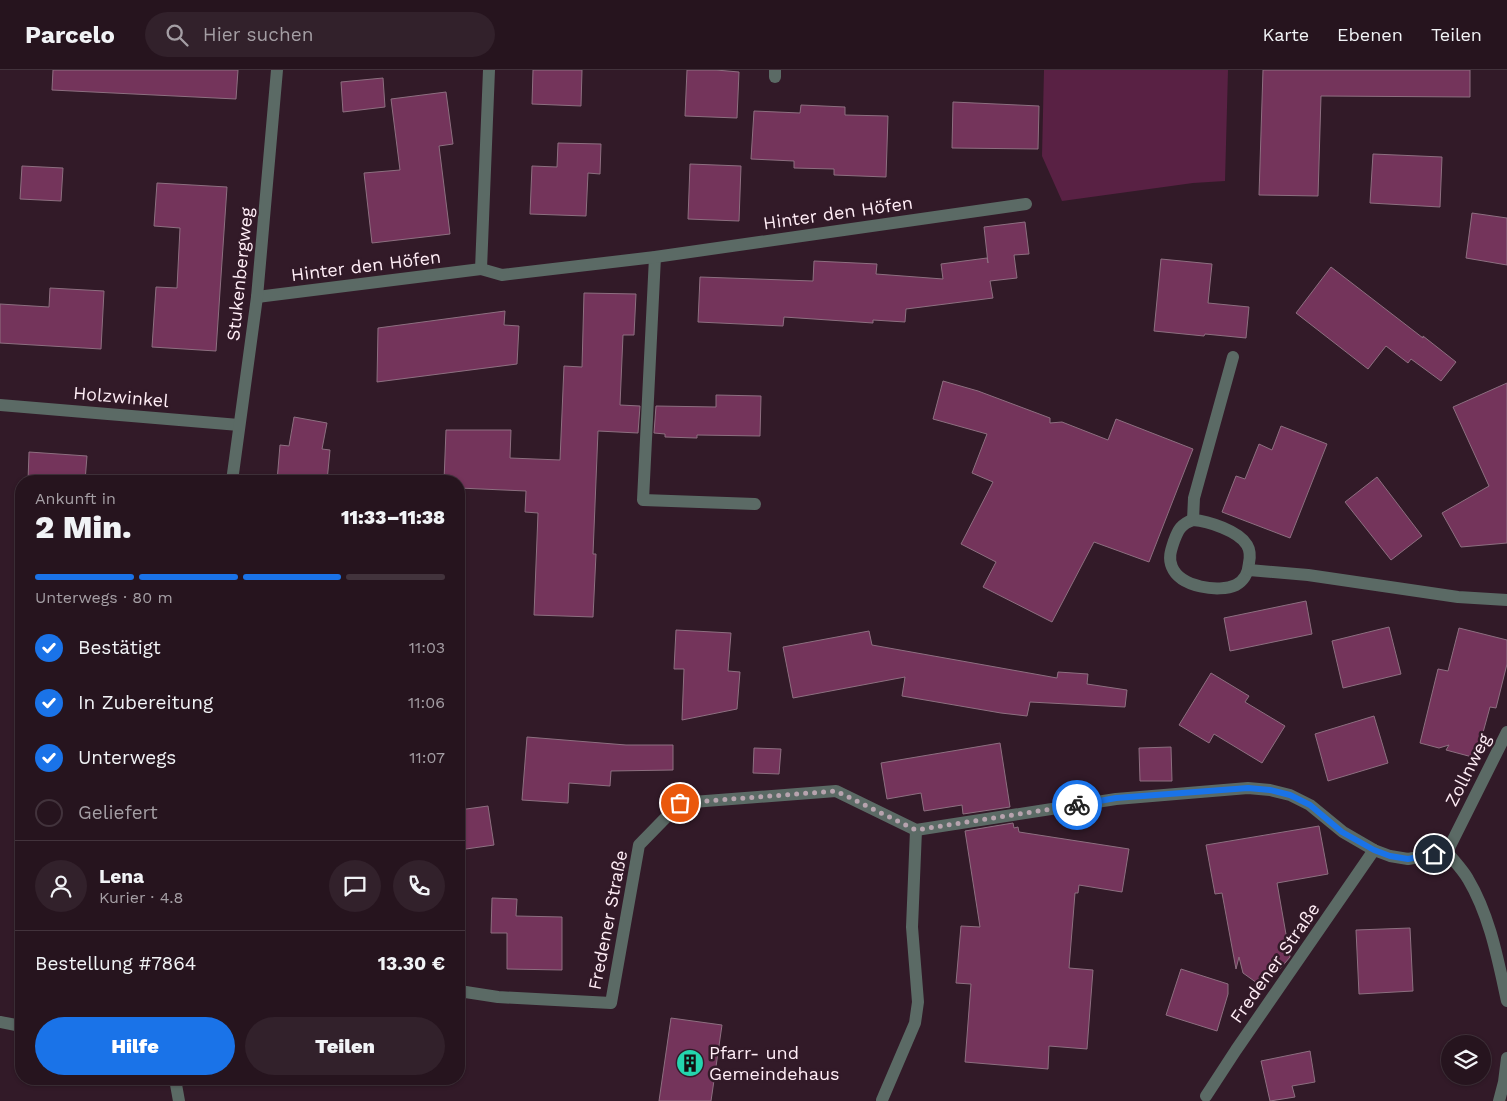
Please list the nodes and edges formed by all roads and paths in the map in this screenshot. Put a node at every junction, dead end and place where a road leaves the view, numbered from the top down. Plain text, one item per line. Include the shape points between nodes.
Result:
1 (277, 70) edge
2 (489, 70) edge
3 (1026, 204) dead end
4 (655, 257) junction
5 (481, 269) junction
6 (257, 297) junction
7 (1233, 357) dead end
8 (0, 404) edge
9 (239, 425) junction
10 (233, 475) edge
11 (755, 504) dead end
12 (1193, 520) junction
13 (1249, 570) junction
14 (1507, 600) edge
15 (1507, 732) edge
16 (916, 830) junction
17 (1374, 850) junction
18 (1447, 852) junction
19 (1501, 952) edge
20 (465, 992) edge
21 (1507, 1002) edge
22 (0, 1022) edge
23 (15, 1025) edge
24 (1507, 1058) edge
25 (176, 1085) edge
26 (1206, 1096) dead end
27 (882, 1100) edge
28 (179, 1101) edge
29 (1499, 1101) edge

1 - 6 street, Stukenbergweg
2 - 5 street
3 - 4 street, Hinter den Höfen
4 - 5 street, Hinter den Höfen via 502,275
4 - 11 street via 643,500
5 - 6 street, Hinter den Höfen
6 - 9 street, Stukenbergweg
7 - 12 street via 1194,498
8 - 9 street, Holzwinkel
9 - 10 street, Stukenbergweg
12 - 13 street via 1206,521 1236,535 1248,545
12 - 13 street via 1178,530 1170,552 1172,568 1180,578 1203,588 1221,589 1244,580
13 - 14 street via 1308,575 1458,597
15 - 18 street, Zollnweg
16 - 17 street via 1116,798 1248,788 1290,795 1310,805 1342,832
16 - 20 street, Fredener Straße via 836,791 680,803 640,845 611,1003 498,997
16 - 27 street via 912,927 918,1002 915,1023
17 - 18 street via 1408,859
17 - 26 street, Fredener Straße
18 - 19 street via 1468,879
19 - 21 street
22 - 23 street
24 - 29 street
25 - 28 street

